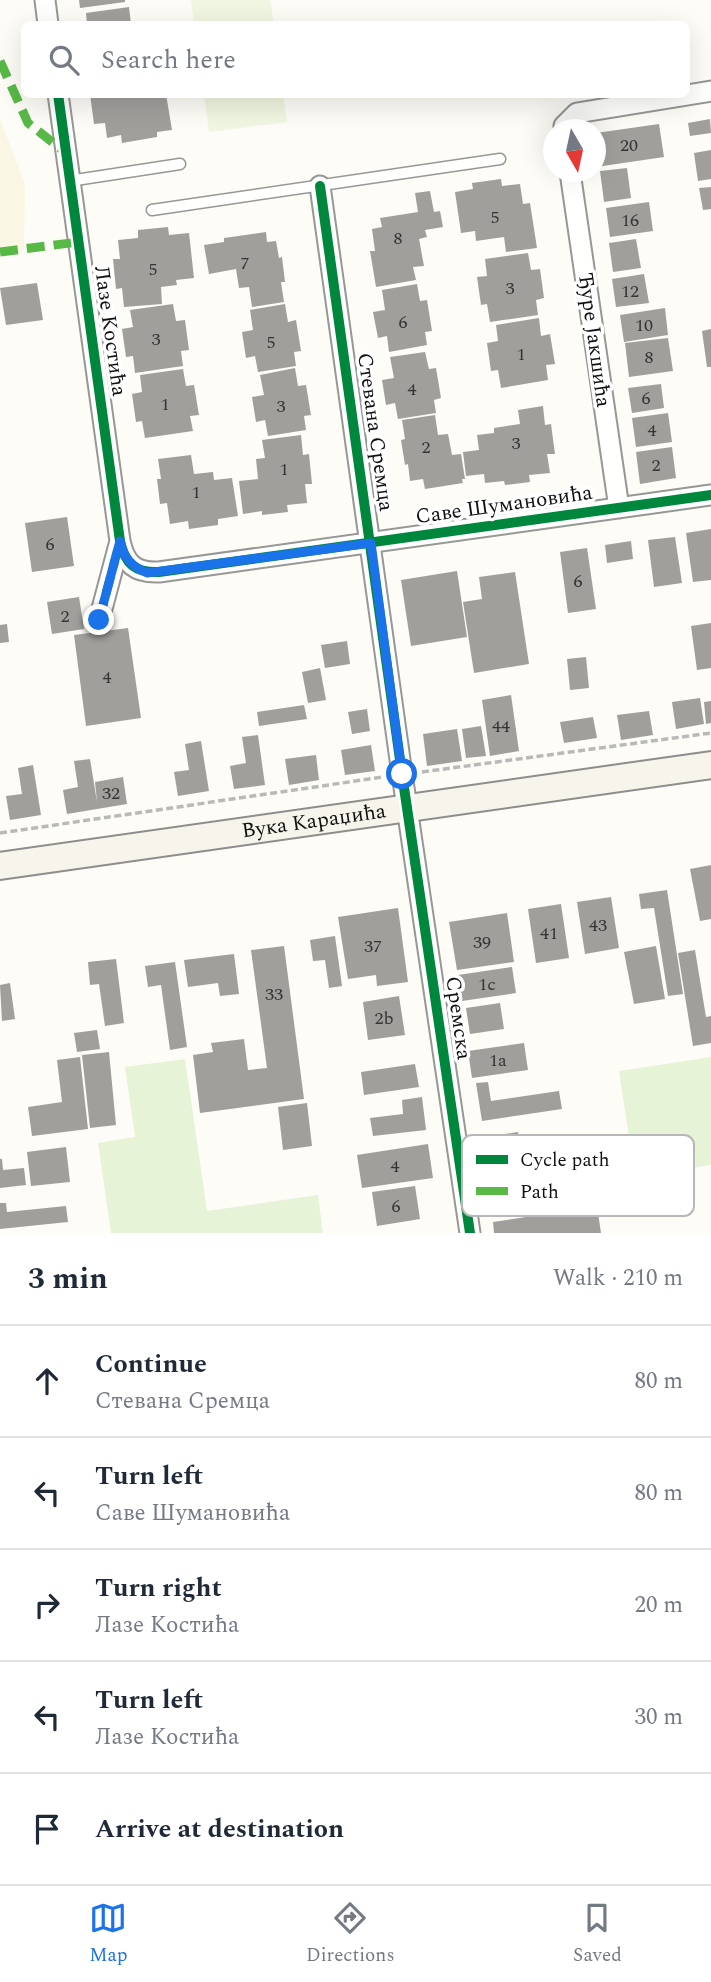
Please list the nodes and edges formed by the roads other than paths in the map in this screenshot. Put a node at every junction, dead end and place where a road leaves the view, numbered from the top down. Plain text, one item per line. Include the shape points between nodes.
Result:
1 (45, 0) edge
2 (48, 21) edge
3 (711, 91) edge
4 (690, 94) edge
5 (59, 98) edge
6 (668, 98) edge
7 (571, 119) edge
8 (500, 159) dead end
9 (180, 164) dead end
10 (69, 181) junction
11 (571, 182) edge
12 (320, 186) junction
13 (152, 211) dead end
14 (711, 495) edge
15 (619, 508) junction
16 (120, 541) junction
17 (371, 543) junction
18 (136, 568) joint
19 (99, 620) dead end
20 (711, 765) edge
21 (408, 808) junction
22 (0, 866) edge
23 (462, 1178) edge

1 - 2 street
3 - 4 street
5 - 10 street, Лазе Костића
6 - 7 street via 577,113
8 - 12 lane
9 - 10 lane
10 - 16 street, Лазе Костића
11 - 15 street, Ђуре Јакшића
12 - 13 lane
12 - 17 street, Стевана Сремца
14 - 15 street, Саве Шумановића
15 - 17 street, Саве Шумановића
16 - 18 street, Лазе Костића via 128,562
16 - 19 street, Лазе Костића
17 - 18 street, Саве Шумановића via 159,572
17 - 21 street, Стевана Сремца
20 - 21 main road, Вука Караџића
21 - 22 main road, Вука Караџића
21 - 23 street, Сремска

